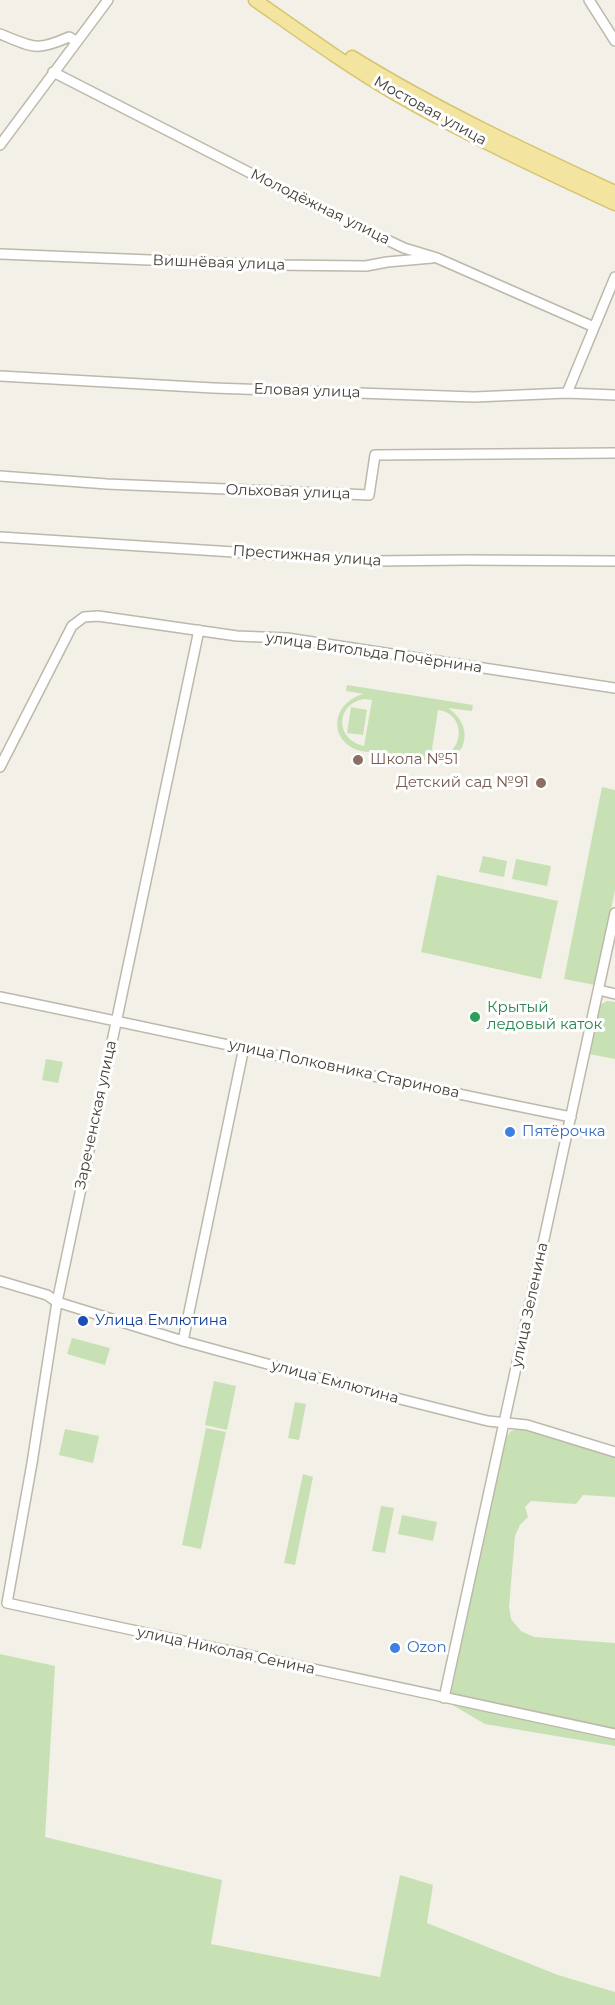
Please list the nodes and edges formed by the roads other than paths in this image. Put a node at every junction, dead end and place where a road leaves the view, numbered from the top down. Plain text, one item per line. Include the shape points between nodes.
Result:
1 (108, 0) edge
2 (255, 0) edge
3 (269, 0) edge
4 (589, 0) edge
5 (0, 34) edge
6 (76, 41) junction
7 (615, 41) edge
8 (53, 72) junction
9 (0, 145) edge
10 (615, 192) edge
11 (615, 204) edge
12 (0, 254) edge
13 (438, 258) junction
14 (615, 277) edge
15 (594, 327) junction
16 (0, 376) edge
17 (567, 393) junction
18 (615, 395) edge
19 (615, 453) edge
20 (0, 476) edge
21 (0, 537) edge
22 (615, 561) edge
23 (199, 630) junction
24 (615, 688) edge
25 (0, 767) edge
26 (615, 913) edge
27 (599, 990) junction
28 (615, 994) edge
29 (0, 997) edge
30 (117, 1020) junction
31 (244, 1047) junction
32 (571, 1117) junction
33 (0, 1281) edge
34 (57, 1302) junction
35 (183, 1341) junction
36 (504, 1423) junction
37 (615, 1452) edge
38 (7, 1604) joint
39 (444, 1698) junction
40 (615, 1734) edge

1 - 6 street
2 - 11 main road, Мостовая улица via 399,96
3 - 10 main road, Мостовая улица via 345,53 413,93
4 - 7 street
5 - 6 street via 33,47 69,37
6 - 8 street
8 - 9 street
8 - 13 street, Молодёжная улица via 301,199 404,248
12 - 13 street, Вишнёвая улица via 366,266
13 - 15 street, Молодёжная улица
14 - 15 street
15 - 17 street
16 - 17 street, Еловая улица via 474,397
17 - 18 street, Еловая улица
19 - 20 street, Ольховая улица via 375,456 369,495
21 - 22 street, Престижная улица via 374,561
23 - 24 street, улица Витольда Почёрнина via 299,640
23 - 25 street, улица Витольда Почёрнина via 84,617 72,626
23 - 30 street, Зареченская улица
26 - 27 street, улица Зеленина
27 - 28 street
27 - 32 street, улица Зеленина
29 - 30 street, улица Полковника Старинова
30 - 31 street, улица Полковника Старинова
30 - 34 street, Зареченская улица
31 - 32 street, улица Полковника Старинова
31 - 35 street
32 - 36 street, улица Зеленина
33 - 34 street, улица Емлютина via 47,1295
34 - 35 street, улица Емлютина
34 - 38 street, Зареченская улица
35 - 36 street, улица Емлютина
36 - 37 street, улица Емлютина via 527,1425
36 - 39 street, улица Зеленина
38 - 39 street, улица Николая Сенина
39 - 40 street, улица Николая Сенина

